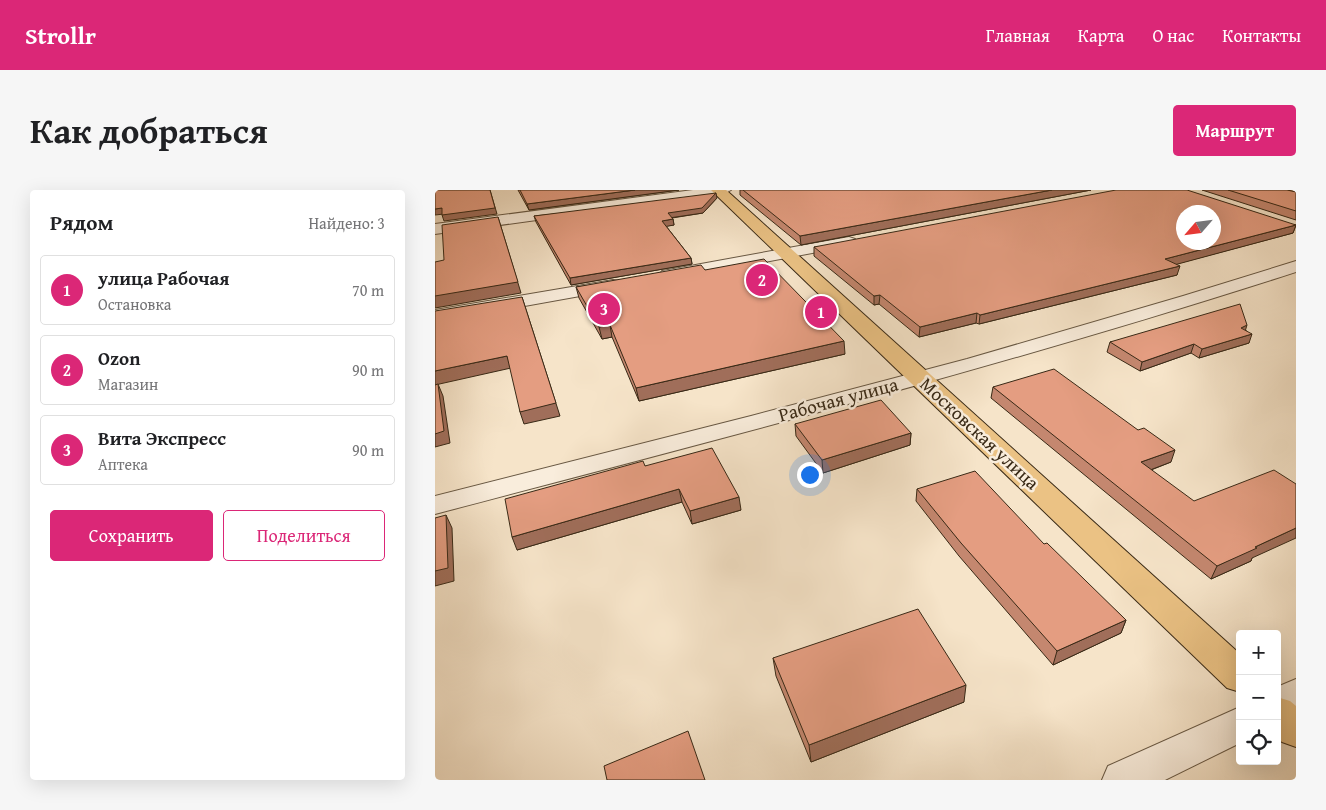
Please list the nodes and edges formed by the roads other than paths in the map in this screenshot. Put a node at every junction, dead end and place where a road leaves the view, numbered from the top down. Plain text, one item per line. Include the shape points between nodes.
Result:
1 (719, 190) edge
2 (724, 190) edge
3 (435, 229) edge
4 (864, 239) edge
5 (788, 254) junction
6 (1296, 266) edge
7 (651, 278) edge
8 (631, 281) edge
9 (435, 316) edge
10 (921, 378) junction
11 (435, 505) edge
12 (1238, 675) edge
13 (1296, 695) edge
14 (1281, 703) edge
15 (1281, 717) edge
16 (1236, 726) edge
17 (1296, 730) edge
18 (1123, 780) edge

1 - 2 street
1 - 3 street
1 - 5 main road, Московская улица
4 - 5 street
5 - 7 street
5 - 10 main road, Московская улица
6 - 10 street, Рабочая улица via 1215,293
8 - 9 street
10 - 11 street, Рабочая улица
10 - 12 main road, Московская улица
13 - 14 street
15 - 17 main road
16 - 18 street

